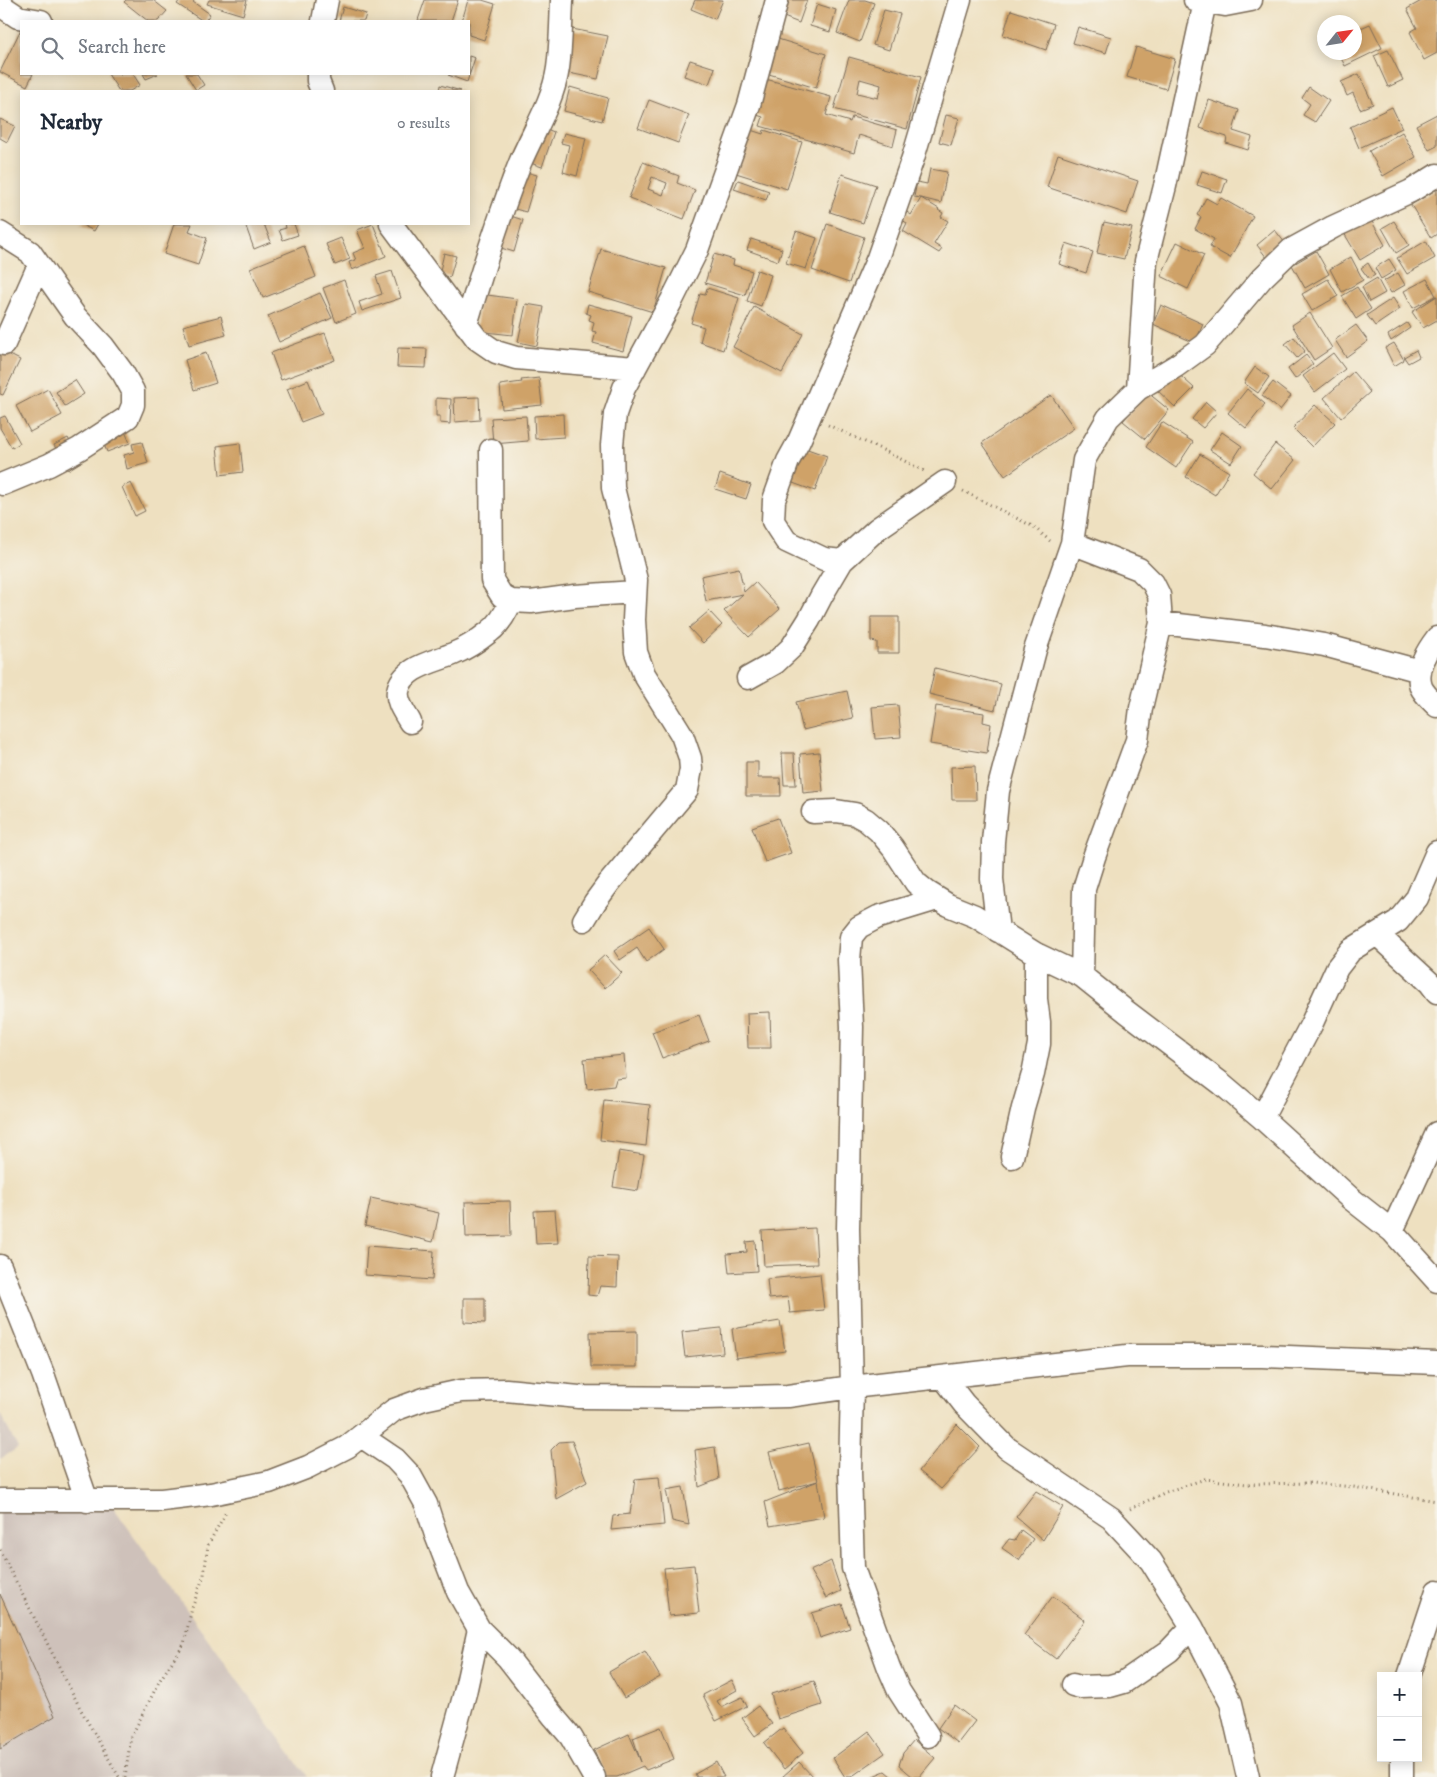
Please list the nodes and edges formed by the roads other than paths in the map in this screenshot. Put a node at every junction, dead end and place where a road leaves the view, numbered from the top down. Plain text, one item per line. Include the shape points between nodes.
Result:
1 (327, 0) edge
2 (562, 0) edge
3 (777, 0) edge
4 (960, 0) edge
5 (1251, 0) edge
6 (1200, 1) edge
7 (0, 5) edge
8 (35, 20) edge
9 (323, 20) edge
10 (318, 75) edge
11 (322, 90) edge
12 (1437, 175) edge
13 (392, 225) edge
14 (0, 233) edge
15 (39, 265) junction
16 (466, 325) junction
17 (4, 344) dead end
18 (635, 368) junction
19 (1138, 389) junction
20 (491, 450) dead end
21 (945, 482) dead end
22 (3, 484) dead end
23 (1072, 543) junction
24 (842, 561) junction
25 (635, 592) junction
26 (512, 602) junction
27 (1161, 623) junction
28 (1437, 638) edge
29 (1420, 671) junction
30 (748, 678) dead end
31 (1437, 706) edge
32 (410, 722) dead end
33 (813, 812) dead end
34 (1437, 852) edge
35 (937, 899) junction
36 (584, 920) dead end
37 (998, 931) junction
38 (1378, 935) junction
39 (1036, 954) junction
40 (1082, 976) junction
41 (1437, 992) edge
42 (1262, 1118) junction
43 (1437, 1133) edge
44 (1012, 1157) dead end
45 (1392, 1231) junction
46 (0, 1266) edge
47 (1437, 1281) edge
48 (1437, 1363) edge
49 (943, 1377) junction
50 (852, 1387) junction
51 (361, 1436) junction
52 (0, 1500) edge
53 (87, 1501) junction
54 (1437, 1592) edge
55 (1192, 1627) junction
56 (479, 1629) junction
57 (1410, 1672) edge
58 (1073, 1685) dead end
59 (928, 1736) dead end
60 (1402, 1762) edge
61 (442, 1777) edge
62 (594, 1777) edge
63 (1248, 1777) edge
64 (1402, 1777) edge

1 - 9 street
2 - 16 street via 558,69 552,91 521,162
3 - 18 street via 749,105 701,241
4 - 24 street via 913,158 878,258 788,461 774,500 773,521 786,541 824,559
5 - 6 street via 1225,5
6 - 19 street via 1165,186 1146,261
7 - 8 street via 18,17
10 - 11 street
12 - 19 street via 1291,250 1262,278 1205,345
13 - 16 street
14 - 15 street via 30,252
15 - 17 street
15 - 22 street via 75,316 123,373 133,391 133,405 128,417 79,449
16 - 18 street via 489,348 516,358
18 - 25 street via 615,414 612,445 613,488 636,580
19 - 23 street via 1108,418 1084,460
20 - 26 street via 492,580 502,596
21 - 24 street via 877,529
23 - 27 street via 1139,569 1154,583 1159,595
23 - 37 street via 1035,650 998,791 992,879
24 - 30 street via 792,647 775,663
25 - 26 street
25 - 36 street via 636,652 644,674 682,735 691,769 687,790 609,883
26 - 32 street via 490,631 454,654 406,675 397,692
27 - 29 street via 1282,638
27 - 40 street via 1141,708 1137,740 1084,888
28 - 29 street
29 - 31 street via 1421,688
33 - 35 street via 836,811 855,814 866,820 893,848 916,883
34 - 38 street via 1417,898 1398,922
35 - 37 street via 975,916
35 - 50 street via 878,917 859,927 851,937 848,960 852,1036 848,1229
37 - 39 street
38 - 41 street
38 - 42 street via 1351,950 1337,968
39 - 40 street
39 - 44 street via 1039,1044
40 - 42 street
42 - 45 street via 1350,1198
43 - 45 street
45 - 47 street
46 - 53 street via 43,1374
48 - 49 street via 1262,1356 1127,1356
49 - 50 street
49 - 55 street via 1007,1448 1111,1518 1151,1561
50 - 51 street via 788,1396 704,1398 579,1397 506,1390 461,1391 394,1410
50 - 59 street via 853,1568 899,1691
51 - 53 street via 308,1467 269,1482 162,1500
51 - 56 street via 395,1459 410,1475 426,1504 458,1592
52 - 53 street
54 - 57 street
55 - 58 street via 1169,1651 1124,1682 1110,1686
55 - 63 street via 1231,1703
56 - 61 street
56 - 62 street via 508,1658 571,1736
60 - 64 street

